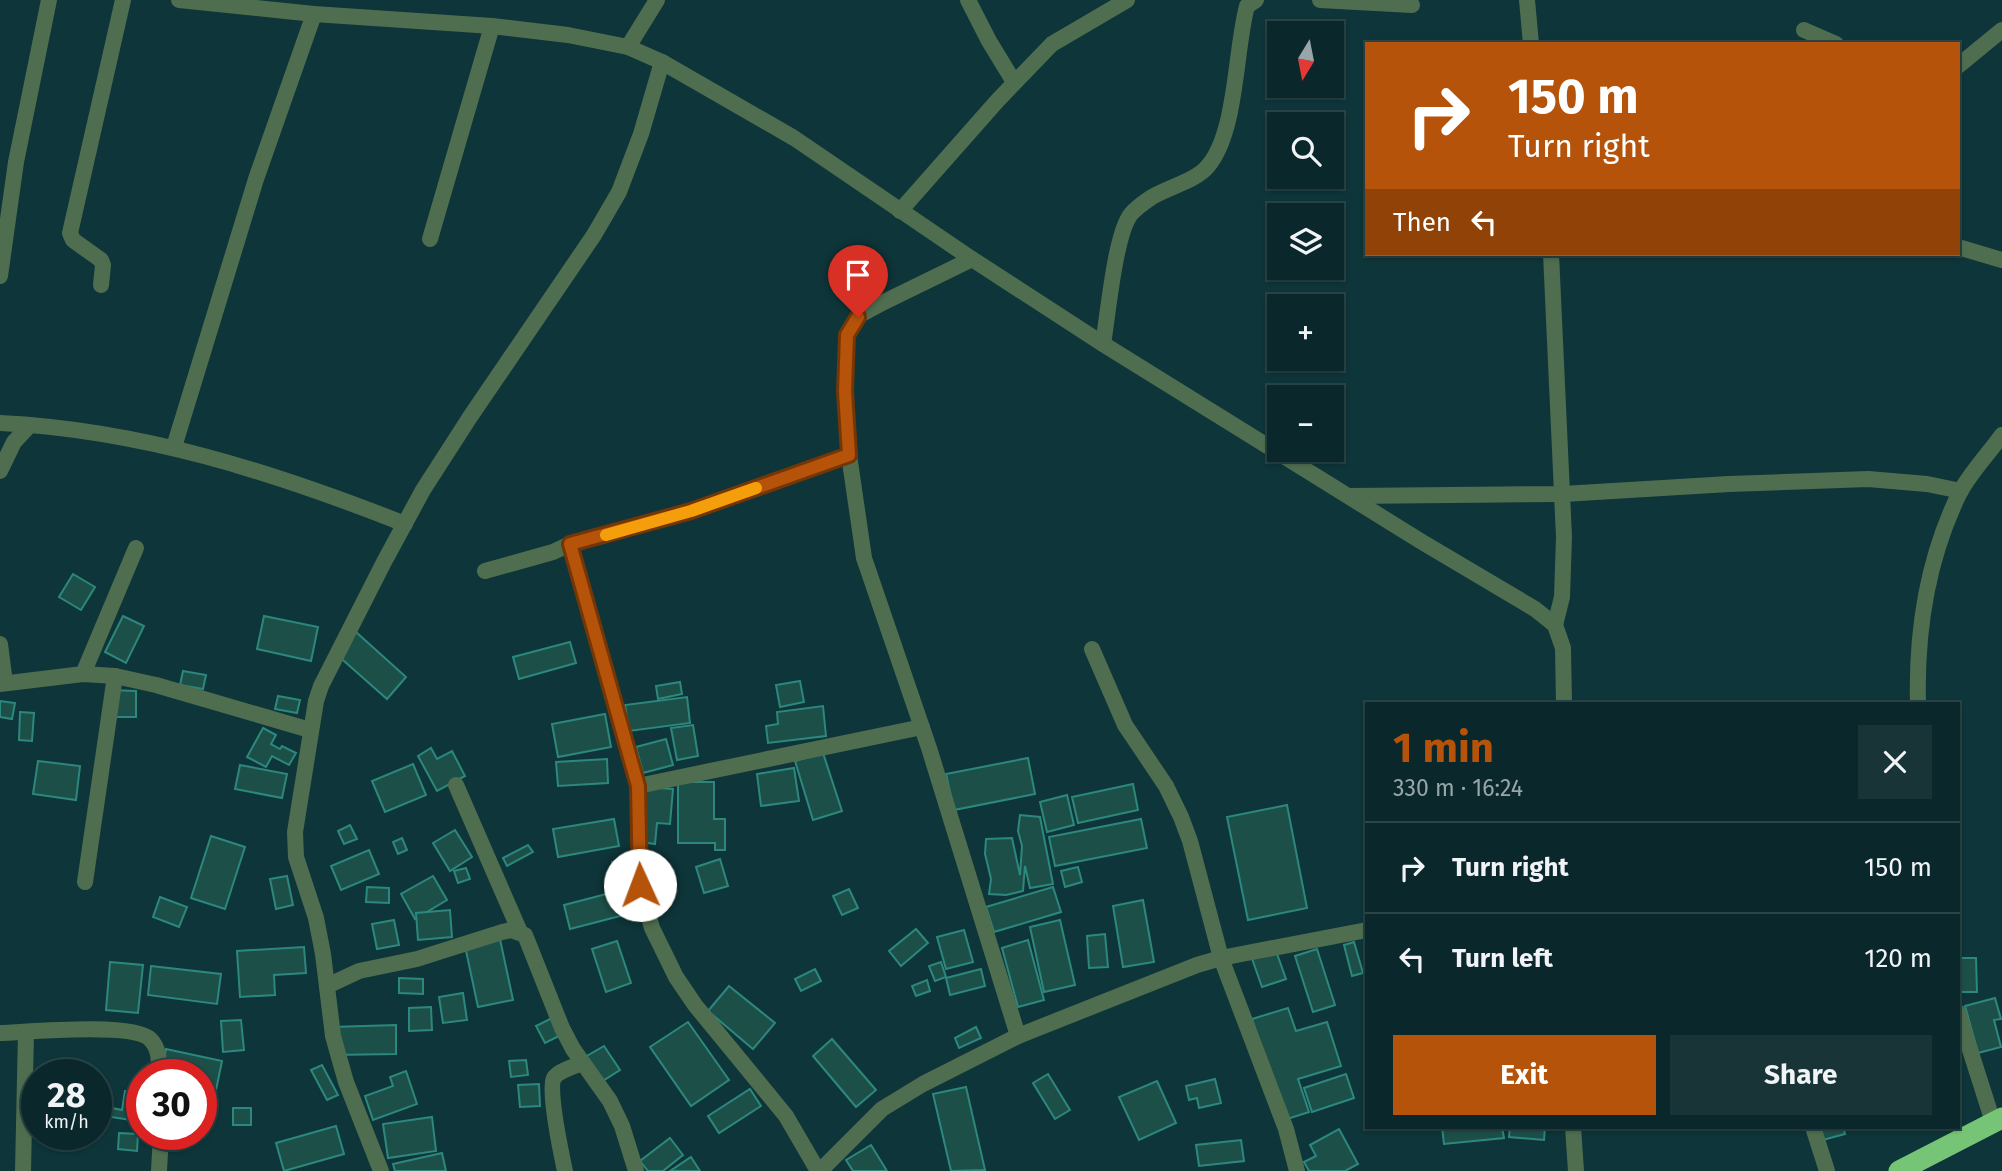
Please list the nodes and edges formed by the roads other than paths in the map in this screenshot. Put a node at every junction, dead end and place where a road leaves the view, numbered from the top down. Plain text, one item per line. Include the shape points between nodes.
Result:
1 (50, 0) edge
2 (123, 0) edge
3 (179, 0) edge
4 (657, 0) edge
5 (968, 0) edge
6 (1127, 0) edge
7 (1256, 0) edge
8 (1320, 0) edge
9 (1527, 0) edge
10 (1412, 5) dead end
11 (314, 14) junction
12 (492, 26) junction
13 (1804, 30) dead end
14 (2002, 30) edge
15 (1531, 42) edge
16 (1831, 42) edge
17 (628, 47) junction
18 (662, 62) junction
19 (1960, 64) edge
20 (1014, 82) junction
21 (900, 211) junction
22 (430, 239) dead end
23 (1960, 248) edge
24 (1551, 256) edge
25 (972, 259) junction
26 (2002, 260) edge
27 (0, 276) edge
28 (101, 285) dead end
29 (1103, 344) junction
30 (0, 423) edge
31 (30, 425) junction
32 (2002, 435) edge
33 (174, 447) junction
34 (849, 455) junction
35 (0, 471) edge
36 (1961, 491) junction
37 (1563, 494) junction
38 (1349, 496) junction
39 (405, 524) junction
40 (570, 544) junction
41 (136, 548) dead end
42 (485, 571) dead end
43 (1555, 625) junction
44 (0, 644) edge
45 (1092, 649) dead end
46 (83, 674) junction
47 (115, 676) junction
48 (2, 684) edge
49 (1564, 702) edge
50 (1918, 702) edge
51 (922, 727) junction
52 (310, 730) junction
53 (456, 785) dead end
54 (638, 786) junction
55 (85, 882) dead end
56 (1365, 930) edge
57 (520, 932) junction
58 (1221, 958) junction
59 (327, 986) junction
60 (1960, 1018) edge
61 (26, 1032) junction
62 (0, 1033) edge
63 (1018, 1036) junction
64 (158, 1059) edge
65 (583, 1063) junction
66 (1997, 1120) edge
67 (1573, 1129) edge
68 (1814, 1129) edge
69 (160, 1150) edge
70 (1924, 1166) edge
71 (23, 1171) edge
72 (159, 1171) edge
73 (381, 1171) edge
74 (565, 1171) edge
75 (636, 1171) edge
76 (819, 1171) edge
77 (1297, 1171) edge
78 (1576, 1171) edge
79 (1827, 1171) edge
80 (1899, 1171) edge

1 - 27 street via 16,162
2 - 28 street via 70,233 101,260
3 - 11 street
4 - 17 street
5 - 20 street
6 - 20 street via 1052,44
7 - 29 street via 1247,6 1223,139 1208,167 1153,196 1131,213 1121,233
8 - 10 street
9 - 15 street
11 - 12 street
11 - 33 street via 256,179
12 - 17 street
12 - 22 street
13 - 16 street
14 - 19 street
17 - 18 street
18 - 21 street via 794,138
18 - 39 street via 619,192
20 - 21 street
21 - 25 street
23 - 26 street
24 - 37 street
25 - 29 street
25 - 34 street via 884,302 858,317 852,326 846,346
29 - 38 street
30 - 31 street
31 - 33 street
31 - 35 street via 14,442
32 - 36 street
33 - 39 street via 321,491
34 - 40 street via 691,511
34 - 51 street via 864,558
36 - 37 street via 1868,479
36 - 50 street via 1933,562 1921,621
37 - 38 street
37 - 43 street via 1562,597
38 - 43 street via 1535,608
39 - 52 street via 321,686
40 - 42 street
40 - 54 street
41 - 46 street
43 - 49 street via 1563,648
44 - 48 street
45 - 58 street via 1125,725 1167,786 1181,817
46 - 47 street
46 - 48 street
47 - 52 street
47 - 55 street
51 - 54 street
51 - 63 street
52 - 59 street via 295,844 316,918
53 - 57 street
54 - 76 street via 640,885 652,928 695,1005 786,1116
56 - 58 street
57 - 59 street via 502,932 417,959 359,971
57 - 65 street via 529,941 547,993
58 - 63 street
58 - 77 street via 1286,1129
59 - 73 street via 332,1036
60 - 66 street
61 - 62 street
61 - 64 street via 114,1029 147,1036 157,1049
61 - 71 street
63 - 76 street via 895,1100
65 - 74 street via 553,1081
65 - 75 street via 610,1101
66 - 70 highway
67 - 78 street
68 - 79 street
69 - 72 street
70 - 80 highway

